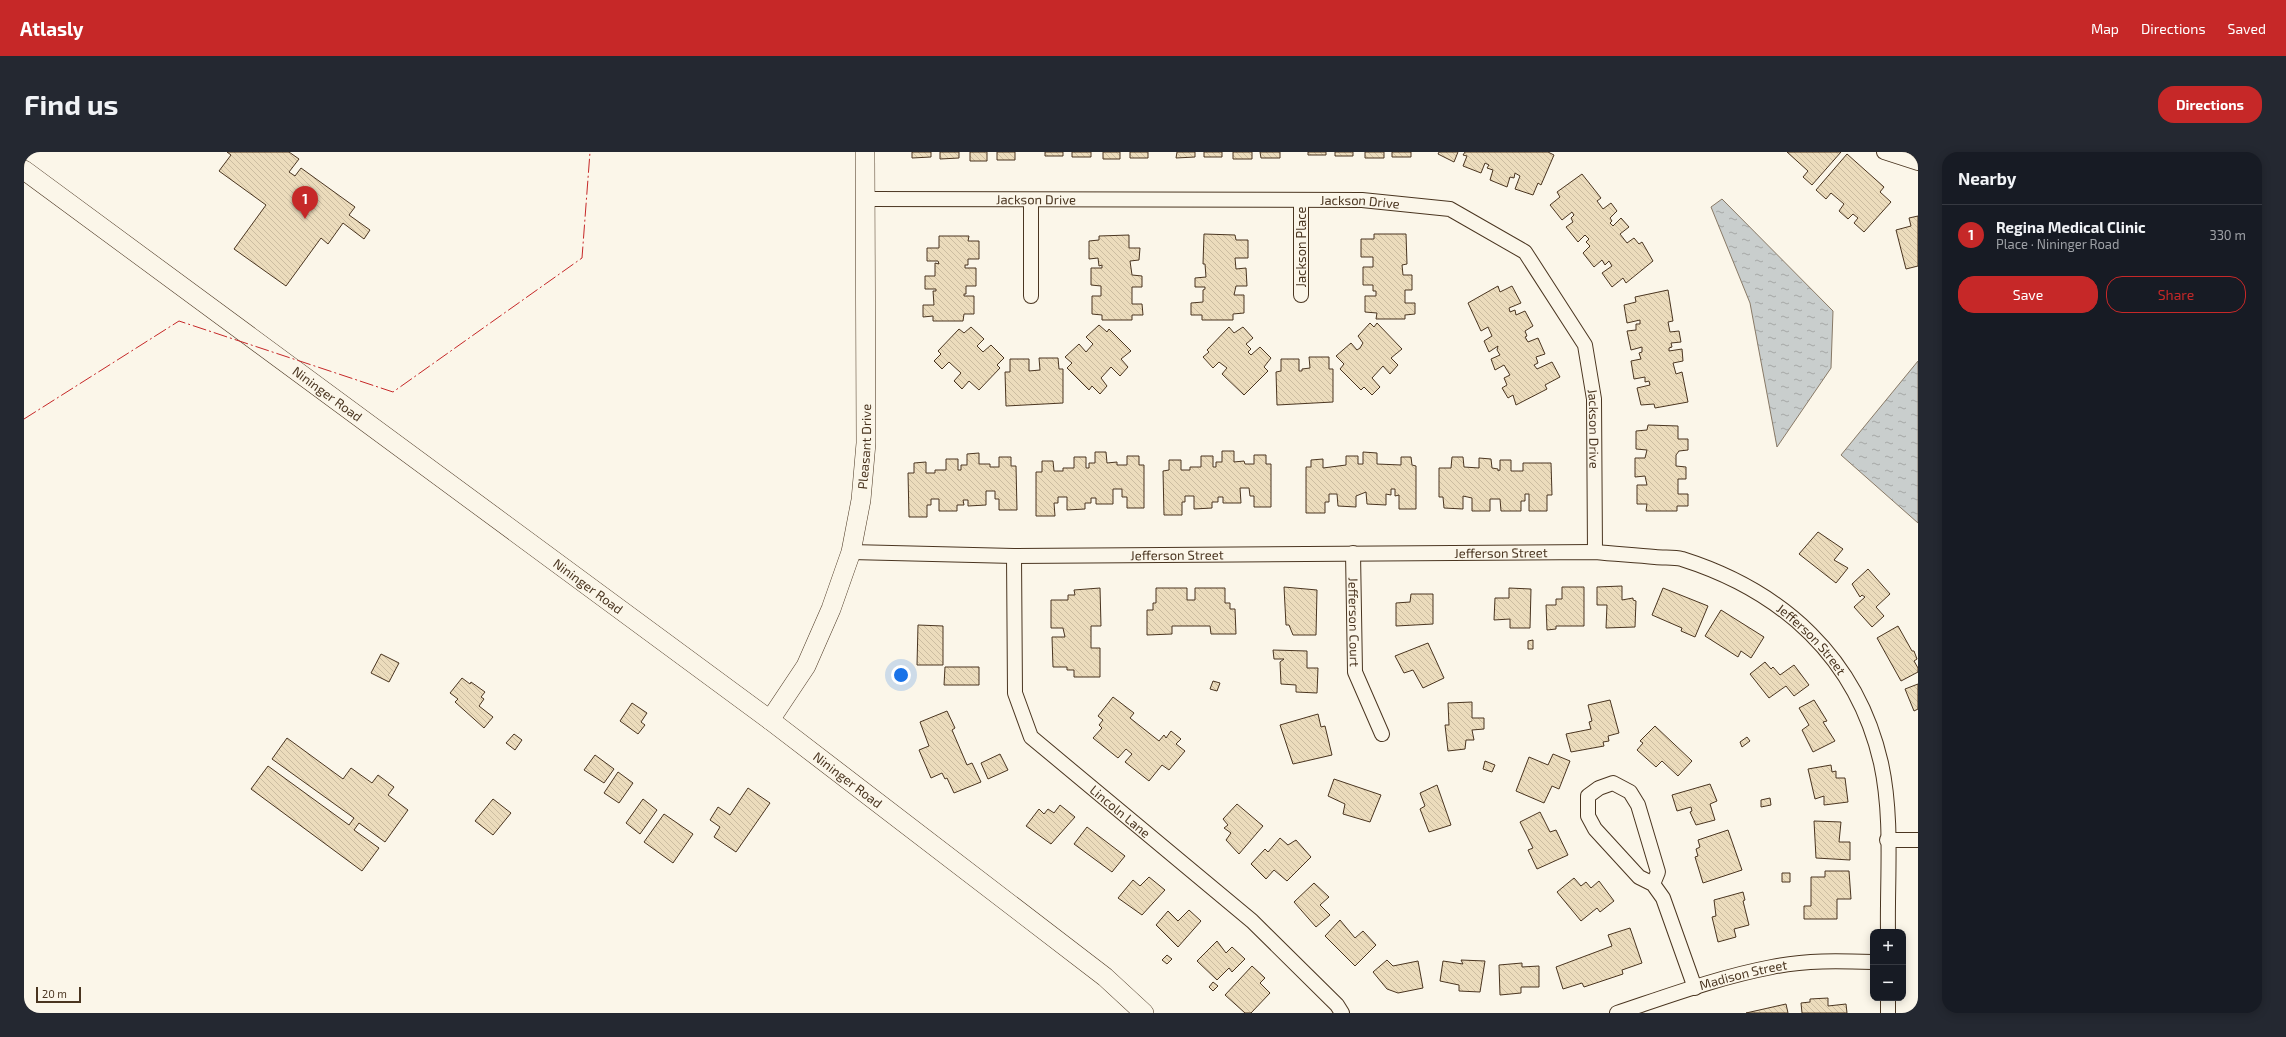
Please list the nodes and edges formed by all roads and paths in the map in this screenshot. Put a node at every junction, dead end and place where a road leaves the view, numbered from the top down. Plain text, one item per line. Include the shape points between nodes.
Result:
1 (864, 152) edge
2 (1884, 152) edge
3 (1918, 163) edge
4 (24, 170) edge
5 (865, 199) junction
6 (1031, 200) junction
7 (1301, 200) junction
8 (1302, 295) dead end
9 (1031, 296) dead end
10 (851, 552) junction
11 (1595, 552) junction
12 (1353, 553) junction
13 (1014, 556) junction
14 (770, 720) junction
15 (1382, 734) dead end
16 (1887, 840) junction
17 (1918, 840) edge
18 (1653, 884) junction
19 (1888, 929) edge
20 (1870, 962) edge
21 (1695, 988) junction
22 (1888, 1001) edge
23 (1144, 1013) edge
24 (1342, 1013) edge
25 (1617, 1013) edge
26 (1888, 1013) edge

1 - 5 street, Pleasant Drive
2 - 3 street
4 - 14 street, Nininger Road
5 - 6 street, Jackson Drive
5 - 10 street, Pleasant Drive via 866,442 861,500
6 - 7 street, Jackson Drive
6 - 9 street
7 - 8 street, Jackson Place
7 - 11 street, Jackson Drive via 1362,200 1450,209 1525,252 1585,346 1594,399
10 - 13 street, Jefferson Street
10 - 14 street, Pleasant Drive via 831,609 806,666
11 - 12 street, Jefferson Street
11 - 16 street, Jefferson Street via 1681,559 1755,590 1782,608 1810,633 1835,661 1855,693 1870,727 1881,763 1886,801
12 - 13 street, Jefferson Street
12 - 15 street, Jefferson Court via 1355,672
13 - 24 street, Lincoln Lane via 1015,693 1031,737 1252,922 1337,1005
14 - 23 street, Nininger Road via 1105,977
16 - 17 street
16 - 19 street, Jefferson Street
18 - 18 street via 1639,877 1595,829 1588,816 1588,796 1599,788 1613,783 1630,792 1638,805 1658,872
18 - 21 street via 1663,898
20 - 21 street, Madison Street via 1824,961 1773,966
21 - 25 street, Madison Street
22 - 26 street

